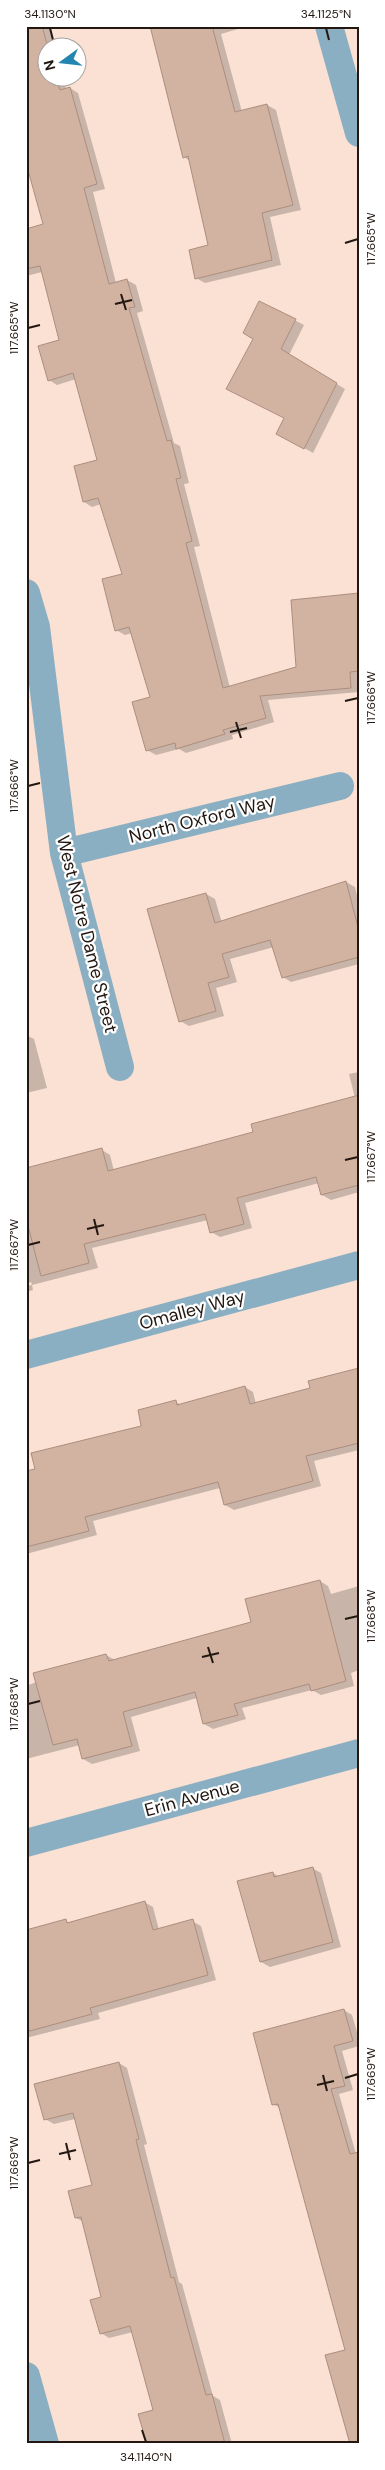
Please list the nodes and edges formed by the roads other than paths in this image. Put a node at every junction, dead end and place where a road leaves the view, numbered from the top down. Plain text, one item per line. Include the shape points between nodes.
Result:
1 (329, 26) edge
2 (359, 133) edge
3 (26, 593) edge
4 (340, 786) dead end
5 (64, 853) junction
6 (120, 1067) dead end
7 (359, 1265) edge
8 (26, 1354) edge
9 (358, 1754) edge
10 (26, 1844) edge
11 (26, 2376) edge
12 (45, 2444) edge

1 - 2 street
3 - 5 street, West Notre Dame Street via 36,627
4 - 5 street, North Oxford Way
5 - 6 street, West Notre Dame Street
7 - 8 street, Omalley Way
9 - 10 street, Erin Avenue
11 - 12 street

